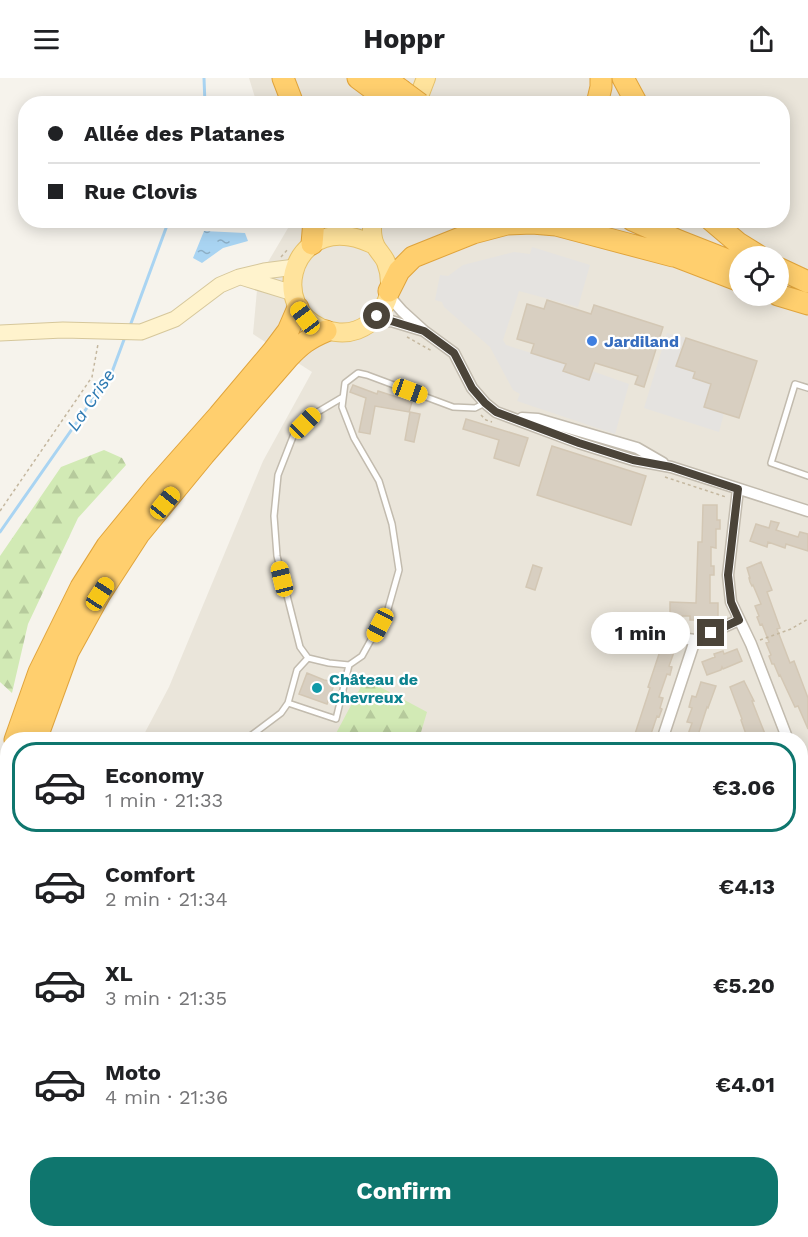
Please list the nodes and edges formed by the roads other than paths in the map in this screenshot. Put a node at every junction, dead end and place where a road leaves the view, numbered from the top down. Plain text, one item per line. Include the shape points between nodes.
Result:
1 (283, 78) edge
2 (358, 78) edge
3 (426, 78) edge
4 (601, 78) edge
5 (623, 78) edge
6 (290, 96) edge
7 (403, 96) edge
8 (599, 96) edge
9 (633, 96) edge
10 (313, 228) edge
11 (342, 228) edge
12 (372, 228) edge
13 (492, 228) edge
14 (568, 228) edge
15 (614, 228) edge
16 (650, 228) edge
17 (720, 228) edge
18 (332, 236) junction
19 (312, 244) junction
20 (375, 245) junction
21 (743, 246) edge
22 (673, 255) junction
23 (729, 261) edge
24 (295, 267) junction
25 (789, 273) edge
26 (238, 277) junction
27 (729, 277) edge
28 (789, 282) edge
29 (808, 282) edge
30 (808, 288) edge
31 (389, 293) junction
32 (789, 298) edge
33 (295, 301) junction
34 (808, 304) edge
35 (371, 322) junction
36 (326, 331) junction
37 (424, 331) junction
38 (0, 333) edge
39 (808, 388) edge
40 (343, 397) junction
41 (485, 403) junction
42 (808, 476) edge
43 (738, 489) junction
44 (808, 511) edge
45 (739, 620) junction
46 (673, 637) dead end
47 (695, 640) junction
48 (308, 658) junction
49 (349, 665) junction
50 (288, 703) junction
51 (18, 732) edge
52 (39, 732) edge
53 (256, 732) edge
54 (665, 732) edge
55 (785, 732) edge

1 - 6 highway
2 - 7 highway
3 - 7 main road
4 - 8 highway
5 - 9 highway
10 - 19 highway
11 - 18 main road
12 - 20 main road
13 - 31 highway via 413,257 399,271
14 - 22 highway
15 - 22 highway
16 - 23 highway
17 - 21 highway
18 - 19 main road
18 - 20 main road
19 - 24 main road
20 - 31 main road via 388,267
22 - 27 highway
24 - 26 street
24 - 33 main road
25 - 29 highway
26 - 33 street via 267,284
26 - 38 street via 220,285 175,319 141,332
28 - 30 highway
31 - 35 main road via 382,310
31 - 37 street
32 - 34 highway
33 - 36 main road via 310,322
33 - 51 highway via 288,331 273,351 107,546 81,587 39,672
35 - 36 main road via 342,333
35 - 37 street via 391,321
36 - 52 highway via 313,336 288,358 139,534 68,652
37 - 41 street via 454,353 472,388
39 - 42 lane via 795,384 771,464
40 - 41 lane via 345,384 358,374 453,407 475,408
40 - 48 lane via 316,412 294,434 278,475 274,516 277,556 300,647
40 - 49 lane via 342,407 354,438 379,481 392,524 399,570 388,609 363,656
41 - 43 street via 510,417 538,419 637,448 671,467
43 - 44 street
43 - 45 street via 728,575 731,602
45 - 47 street
45 - 55 street
46 - 47 street
47 - 54 street
48 - 49 lane
48 - 50 lane via 297,670
49 - 50 lane via 336,719
50 - 53 lane

